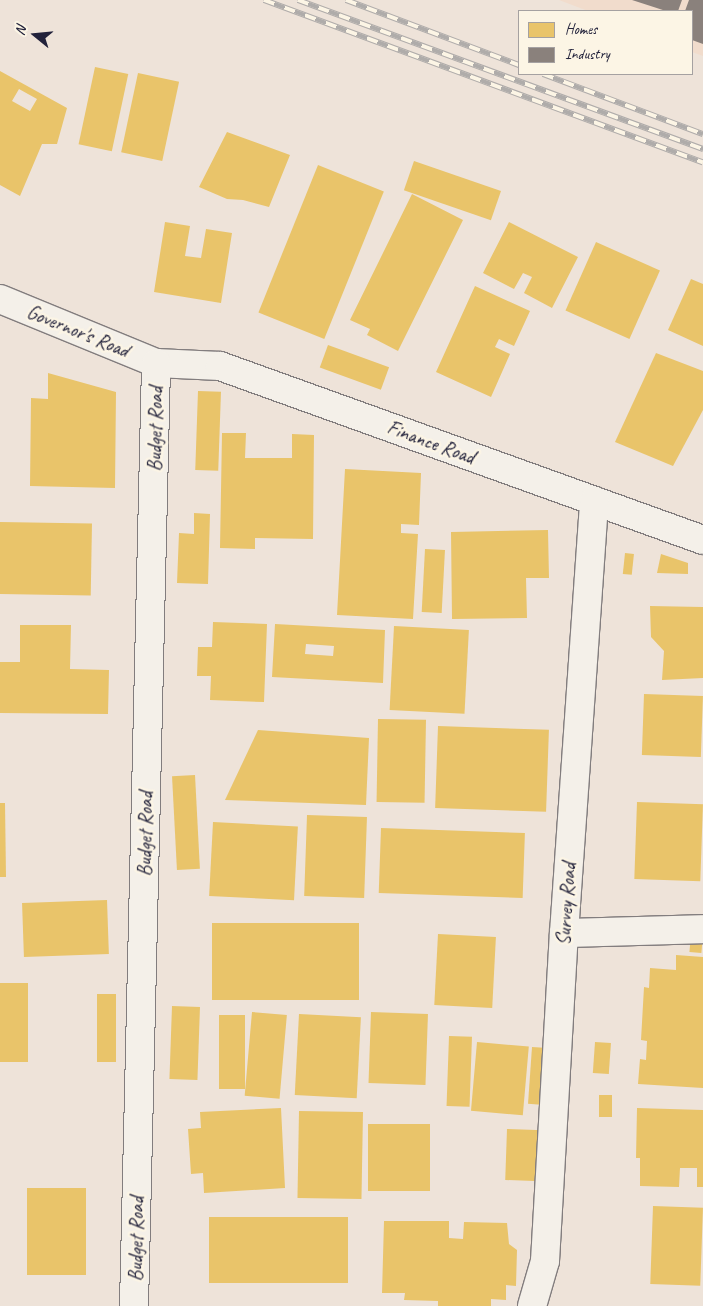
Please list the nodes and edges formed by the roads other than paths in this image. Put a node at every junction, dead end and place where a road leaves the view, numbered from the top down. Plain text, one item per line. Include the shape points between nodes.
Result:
1 (0, 299) edge
2 (156, 362) junction
3 (594, 501) junction
4 (703, 540) edge
5 (703, 929) edge
6 (564, 933) junction
7 (134, 1306) edge
8 (532, 1306) edge

1 - 2 street, Governor's Road
2 - 3 street, Finance Road via 220,366
2 - 7 street, Budget Road
3 - 4 street, Finance Road
3 - 6 street, Survey Road
5 - 6 street
6 - 8 street, Survey Road via 545,1261

